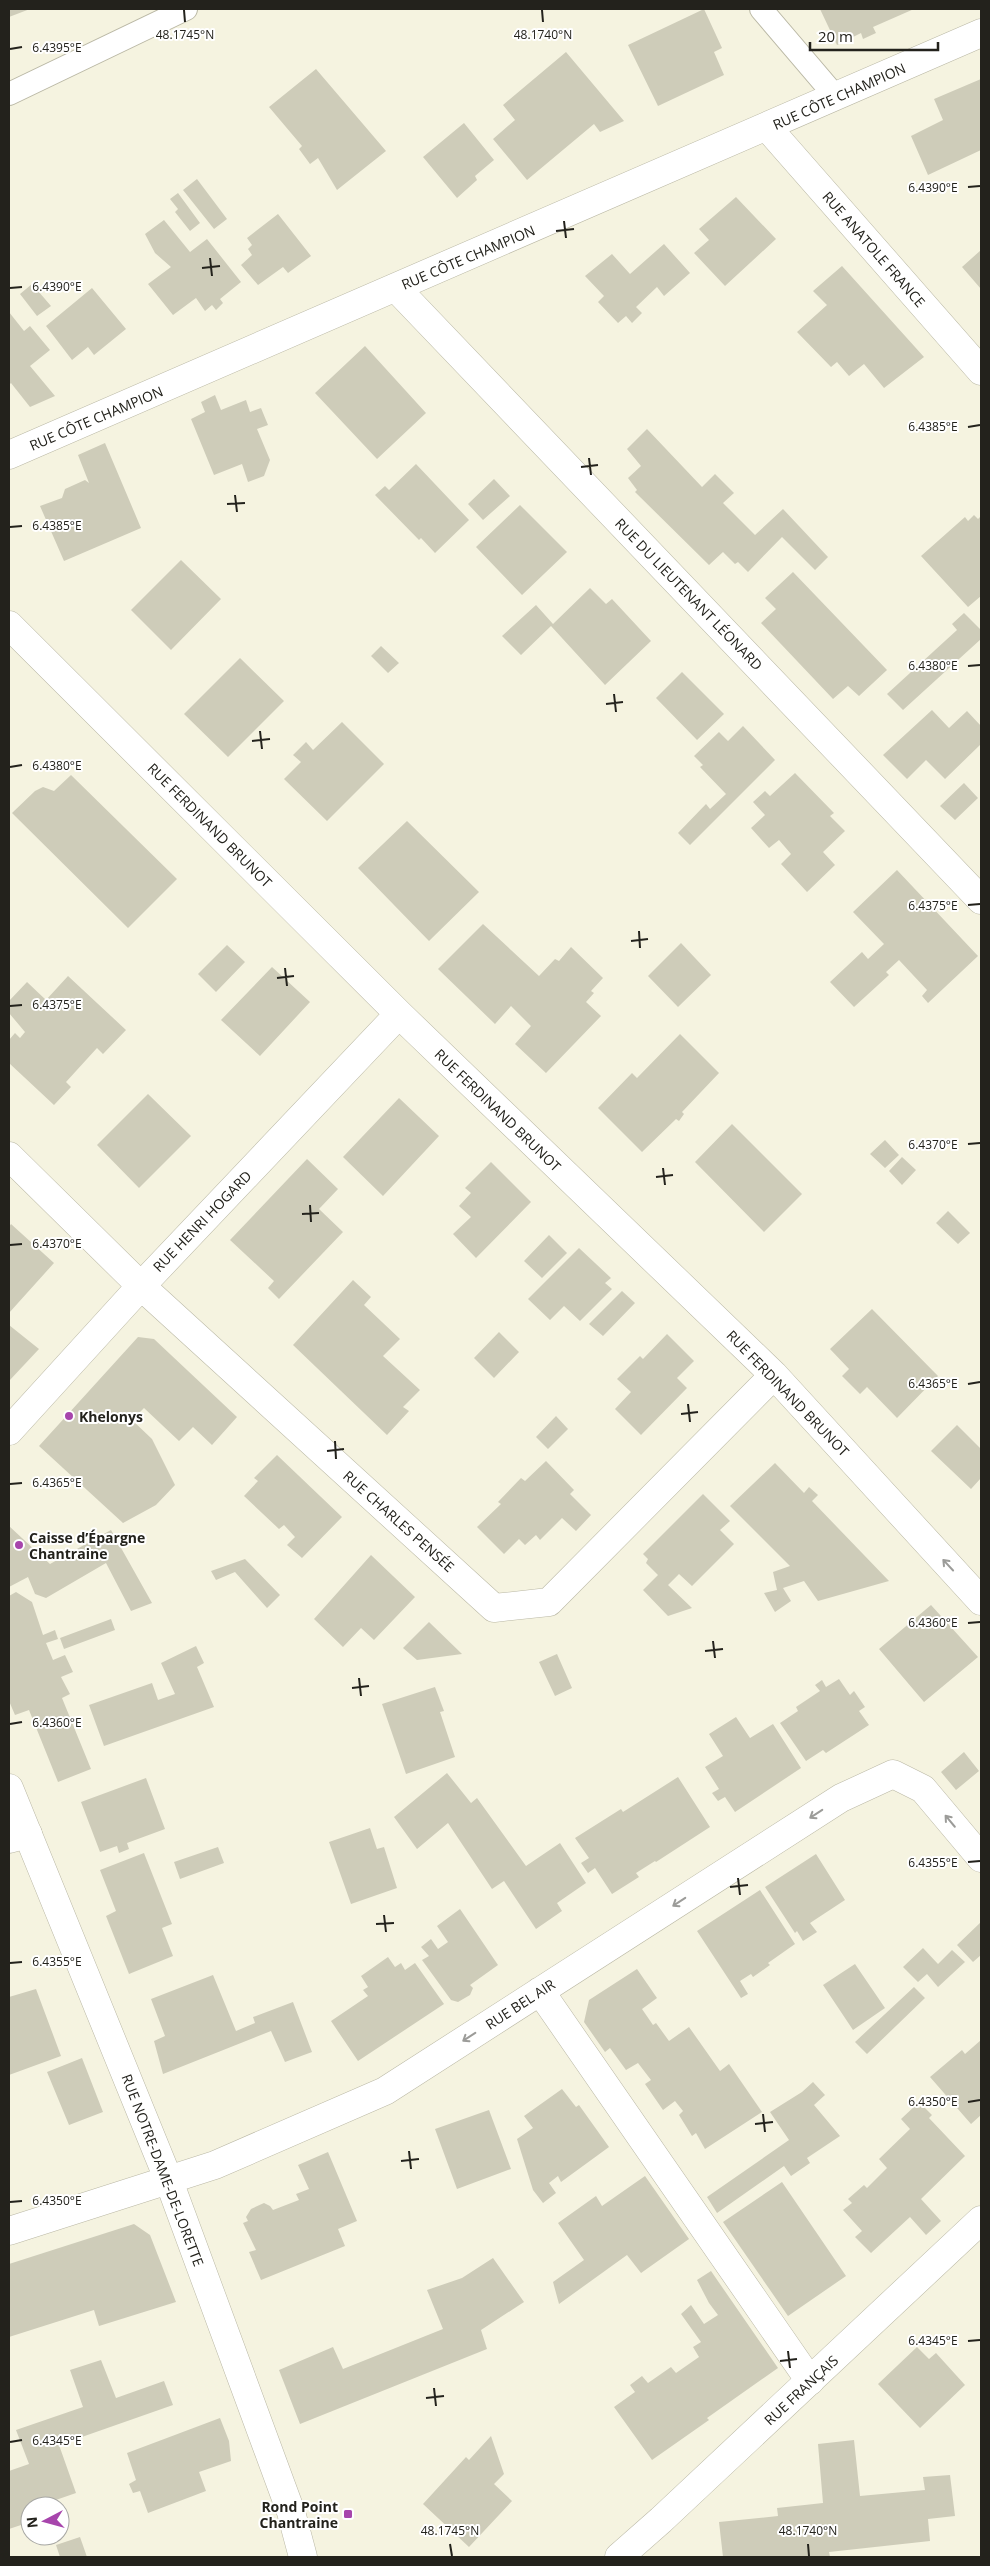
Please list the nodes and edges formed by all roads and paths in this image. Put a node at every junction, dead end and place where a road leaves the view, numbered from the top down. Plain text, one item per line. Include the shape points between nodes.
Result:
1 (186, 9) edge
2 (762, 9) edge
3 (981, 33) edge
4 (9, 94) edge
5 (836, 97) junction
6 (767, 128) junction
7 (396, 288) junction
8 (981, 371) edge
9 (9, 455) edge
10 (9, 625) edge
11 (981, 900) edge
12 (399, 1014) junction
13 (9, 1156) edge
14 (141, 1286) junction
15 (774, 1375) junction
16 (9, 1431) edge
17 (981, 1601) edge
18 (9, 1788) edge
19 (18, 1836) edge
20 (981, 1858) edge
21 (540, 1992) junction
22 (169, 2181) junction
23 (981, 2220) edge
24 (9, 2232) edge
25 (810, 2381) junction
26 (303, 2557) edge
27 (619, 2557) edge

1 - 4 lane
2 - 5 lane
3 - 5 street, RUE CÔTE CHAMPION
5 - 6 street, RUE CÔTE CHAMPION
6 - 7 street, RUE CÔTE CHAMPION
6 - 8 street, RUE ANATOLE FRANCE
7 - 9 street, RUE CÔTE CHAMPION
7 - 11 street, RUE DU LIEUTENANT LÉONARD
10 - 12 street, RUE FERDINAND BRUNOT
12 - 14 street, RUE HENRI HOGARD
12 - 15 street, RUE FERDINAND BRUNOT
13 - 14 street, RUE CHARLES PENSÉE
14 - 15 street, RUE CHARLES PENSÉE via 494,1608 549,1602
14 - 16 street, RUE HENRI HOGARD
17 -> 15 street, RUE FERDINAND BRUNOT
18 - 19 street, RUE NOTRE-DAME-DE-LORETTE
19 - 22 street, RUE NOTRE-DAME-DE-LORETTE
20 -> 21 street, RUE BEL AIR via 923,1788 892,1774 841,1798
21 -> 22 street, RUE BEL AIR via 385,2091 215,2165
21 - 25 street
22 - 24 street, RUE BEL AIR
22 - 26 street, RUE NOTRE-DAME-DE-LORETTE via 291,2512
23 - 25 street, RUE FRANÇAIS
25 - 27 street, RUE FRANÇAIS

